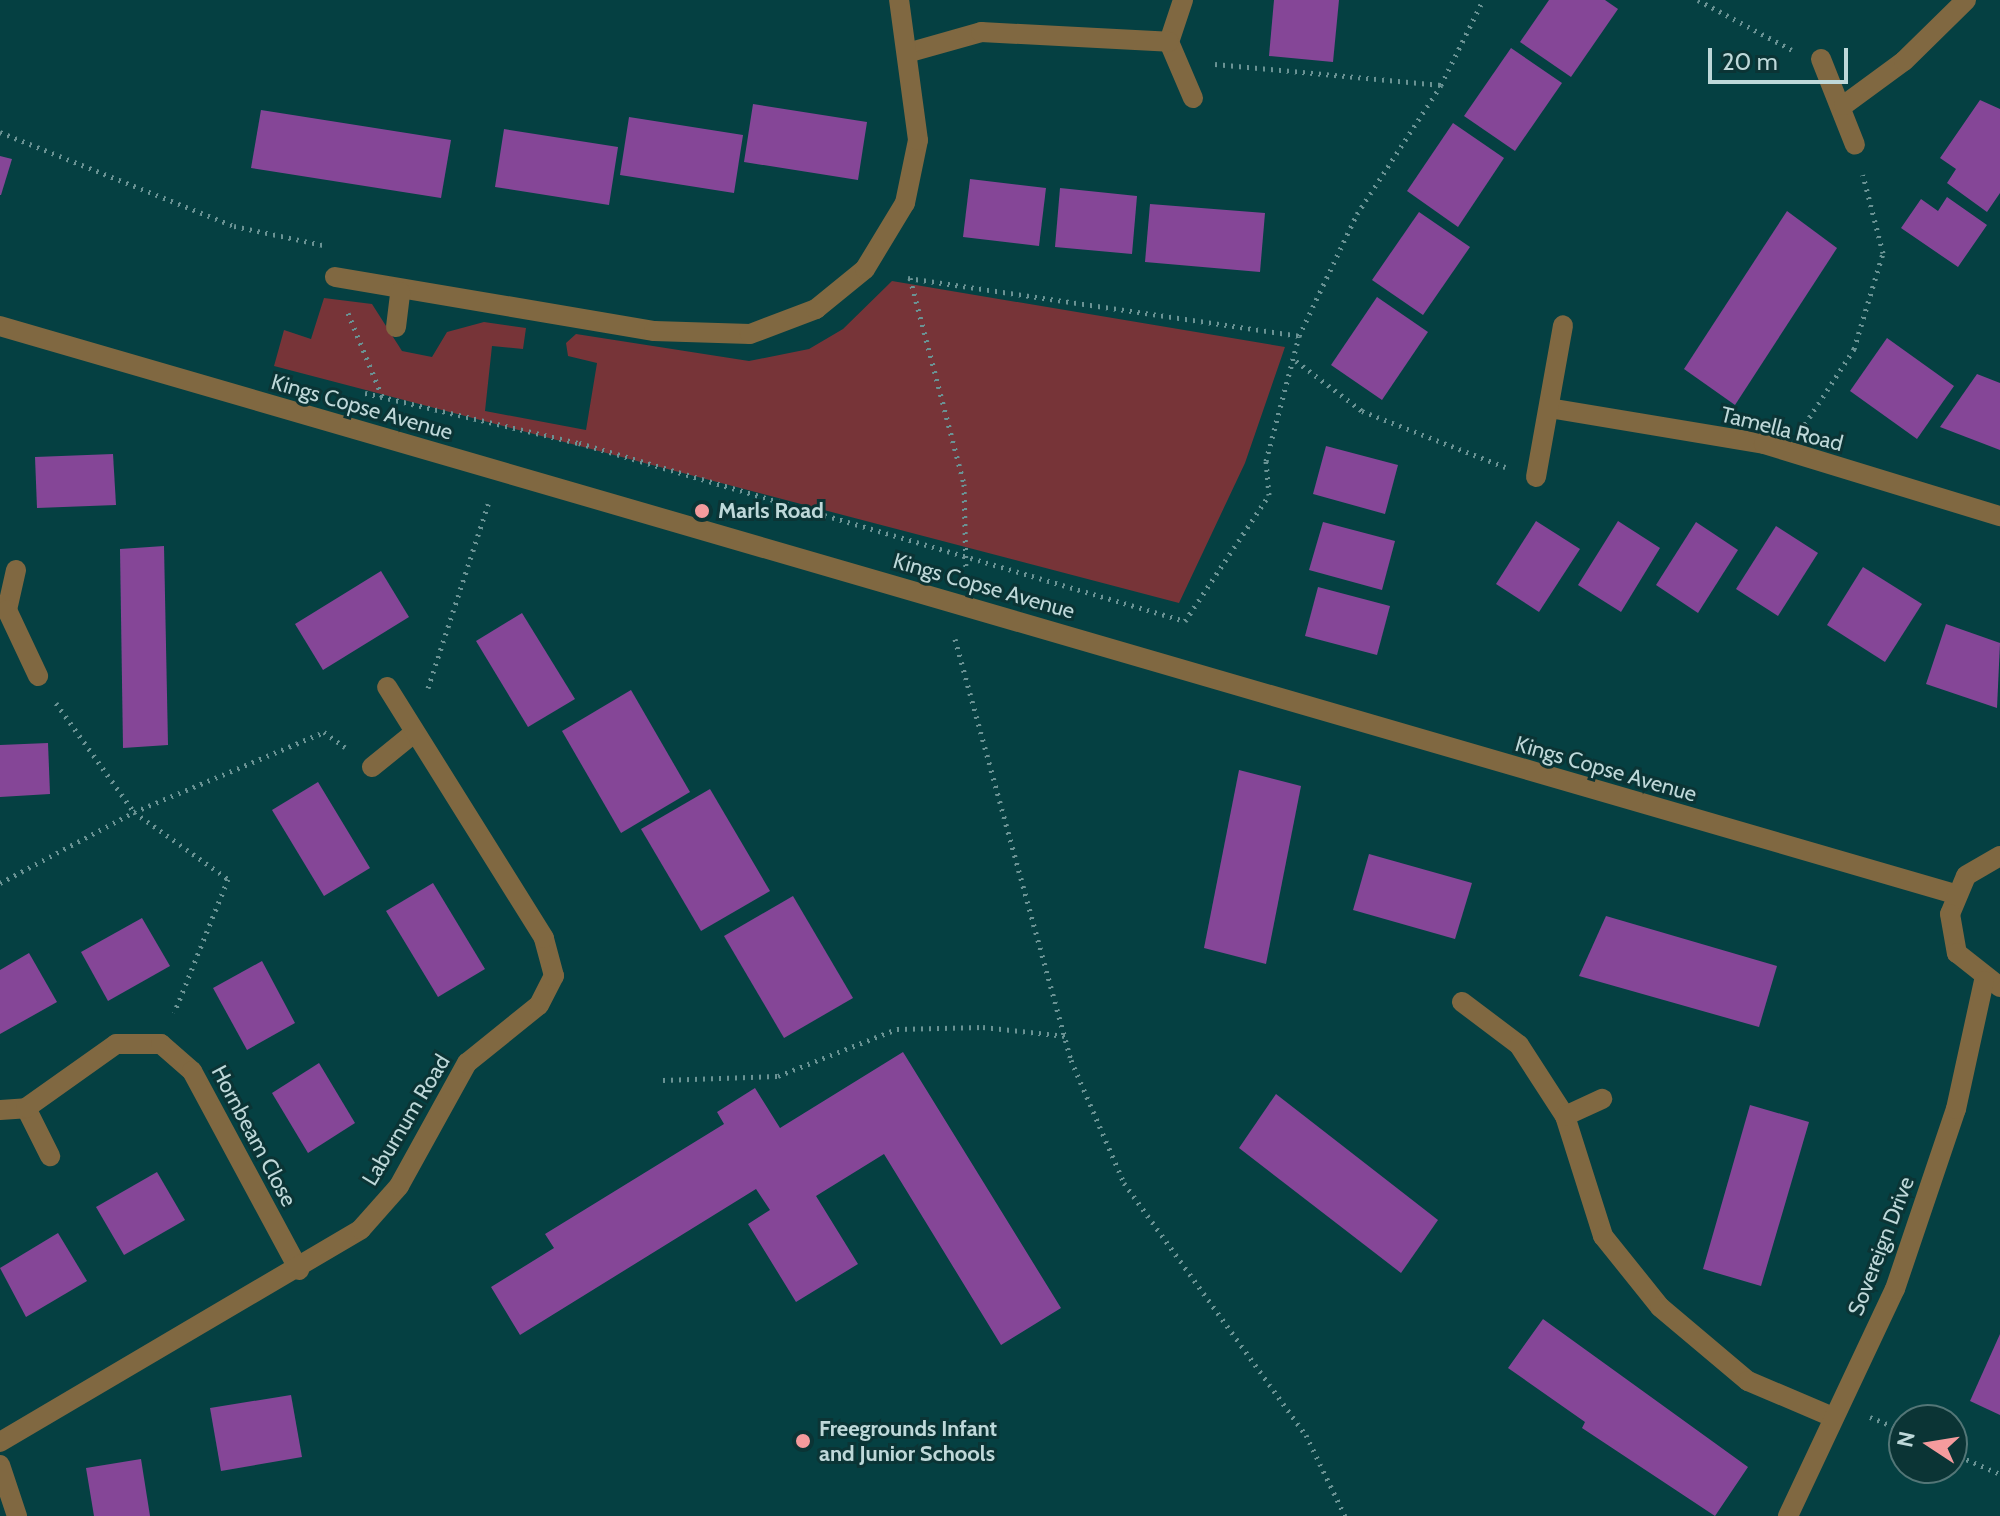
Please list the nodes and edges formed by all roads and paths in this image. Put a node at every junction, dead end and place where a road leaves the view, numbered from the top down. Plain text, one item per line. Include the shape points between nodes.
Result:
1 (899, 0) edge
2 (1183, 0) edge
3 (1483, 0) edge
4 (1698, 0) edge
5 (1966, 0) edge
6 (1173, 51) junction
7 (907, 53) junction
8 (1821, 59) joint
9 (1441, 85) junction
10 (1193, 98) dead end
11 (1844, 105) junction
12 (0, 132) edge
13 (1855, 145) joint
14 (335, 277) junction
15 (400, 292) junction
16 (1563, 325) dead end
17 (0, 326) edge
18 (396, 327) dead end
19 (1299, 336) junction
20 (1296, 361) junction
21 (357, 391) dead end
22 (382, 397) junction
23 (1549, 408) junction
24 (1786, 451) junction
25 (498, 472) junction
26 (1536, 477) joint
27 (2000, 516) edge
28 (968, 558) junction
29 (16, 570) dead end
30 (960, 604) junction
31 (4, 610) edge
32 (38, 676) joint
33 (387, 687) dead end
34 (414, 733) junction
35 (372, 767) joint
36 (134, 812) junction
37 (2000, 856) edge
38 (0, 883) edge
39 (1955, 894) junction
40 (1992, 984) edge
41 (1462, 1002) dead end
42 (1066, 1036) junction
43 (161, 1044) junction
44 (663, 1080) dead end
45 (1602, 1099) dead end
46 (26, 1108) junction
47 (0, 1110) edge
48 (1565, 1116) junction
49 (50, 1156) dead end
50 (299, 1270) junction
51 (1833, 1417) junction
52 (0, 1442) edge
53 (1968, 1460) edge
54 (0, 1465) edge
55 (2000, 1474) edge
56 (17, 1516) edge
57 (1345, 1516) edge
58 (1788, 1516) edge

1 - 7 street
2 - 6 street
3 - 9 path
4 - 8 path via 1763,41
5 - 11 street via 1904,61
6 - 7 street via 981,32
6 - 9 path
6 - 10 street
7 - 15 street via 918,140 905,203 865,269 816,309 750,334 654,331
8 - 11 street
9 - 19 path via 1357,214
11 - 13 street
12 - 14 path via 234,226 325,241
13 - 24 path via 1883,253 1854,349
14 - 15 street
14 - 22 path
15 - 18 street
16 - 23 street
17 - 25 street, Kings Copse Avenue
19 - 20 path
19 - 28 path via 910,278 950,412 964,484
20 - 26 path via 1386,422
20 - 28 path via 1266,461 1269,495 1185,621
21 - 22 path
22 - 28 path via 579,443
23 - 24 street, Tamella Road
23 - 26 street
24 - 27 street, Tamella Road
25 - 30 street, Kings Copse Avenue
25 - 34 path
28 - 30 path
29 - 31 street
30 - 39 street, Kings Copse Avenue
30 - 42 path via 954,634
31 - 32 street
32 - 36 path
33 - 34 street, Laburnum Road
34 - 35 street
34 - 50 street, Laburnum Road via 544,938 554,976 539,1005 467,1063 399,1186 361,1229
35 - 36 path via 324,732
36 - 38 path
36 - 43 path via 228,879
37 - 39 street via 1966,876
39 - 40 street via 1950,934 1957,953
40 - 51 street, Sovereign Drive via 1900,1274
41 - 48 street via 1519,1045
42 - 44 path via 983,1027 897,1029 778,1076
42 - 57 path via 1124,1183 1306,1435
43 - 46 street via 116,1044
43 - 50 street, Hornbeam Close via 192,1071
45 - 48 street
46 - 47 street
46 - 49 street
48 - 51 street via 1603,1236 1660,1307 1748,1381
50 - 52 street, Laburnum Road
51 - 58 street, Sovereign Drive
53 - 55 path
54 - 56 street

